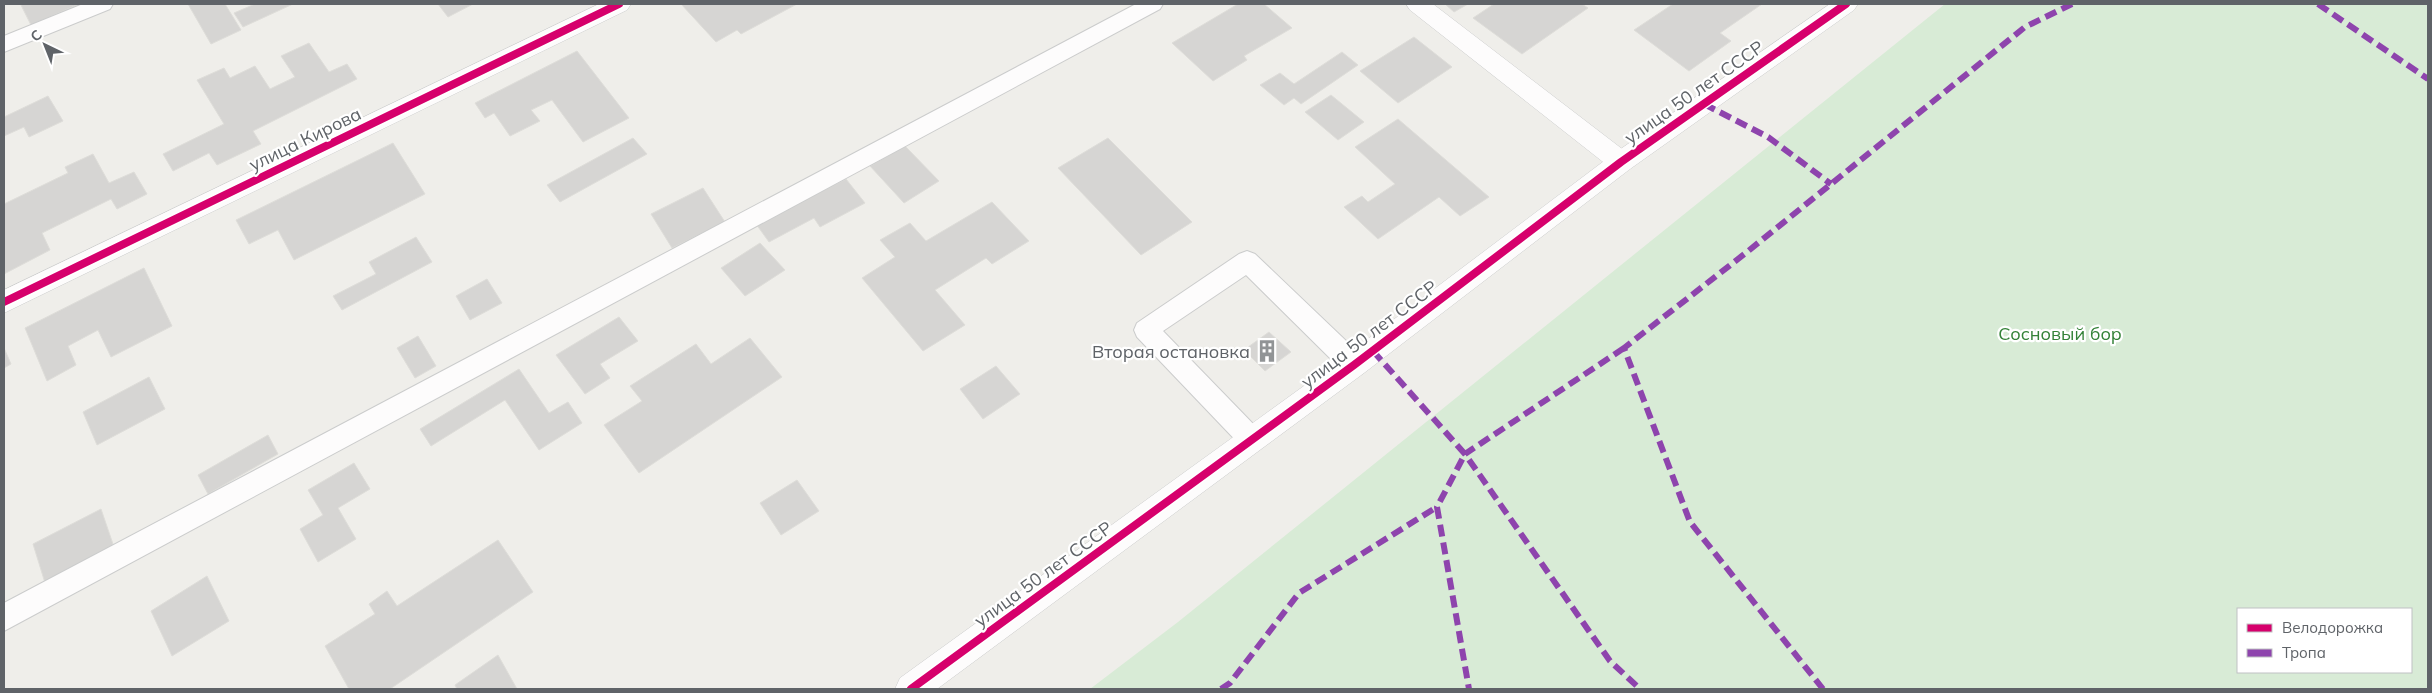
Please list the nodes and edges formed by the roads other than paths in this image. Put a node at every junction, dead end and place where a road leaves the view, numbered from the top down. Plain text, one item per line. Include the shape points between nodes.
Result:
1 (103, 4) edge
2 (619, 4) edge
3 (1153, 4) edge
4 (1418, 4) edge
5 (1846, 4) edge
6 (4, 44) edge
7 (1621, 162) junction
8 (4, 302) edge
9 (1354, 365) junction
10 (1252, 440) junction
11 (4, 618) edge
12 (911, 689) edge

1 - 6 lane
2 - 8 street, улица Кирова
3 - 11 lane
4 - 7 street
5 - 7 street, улица 50 лет СССР
7 - 9 street, улица 50 лет СССР
9 - 10 street, улица 50 лет СССР
9 - 10 lane via 1246,261 1146,330
10 - 12 street, улица 50 лет СССР

